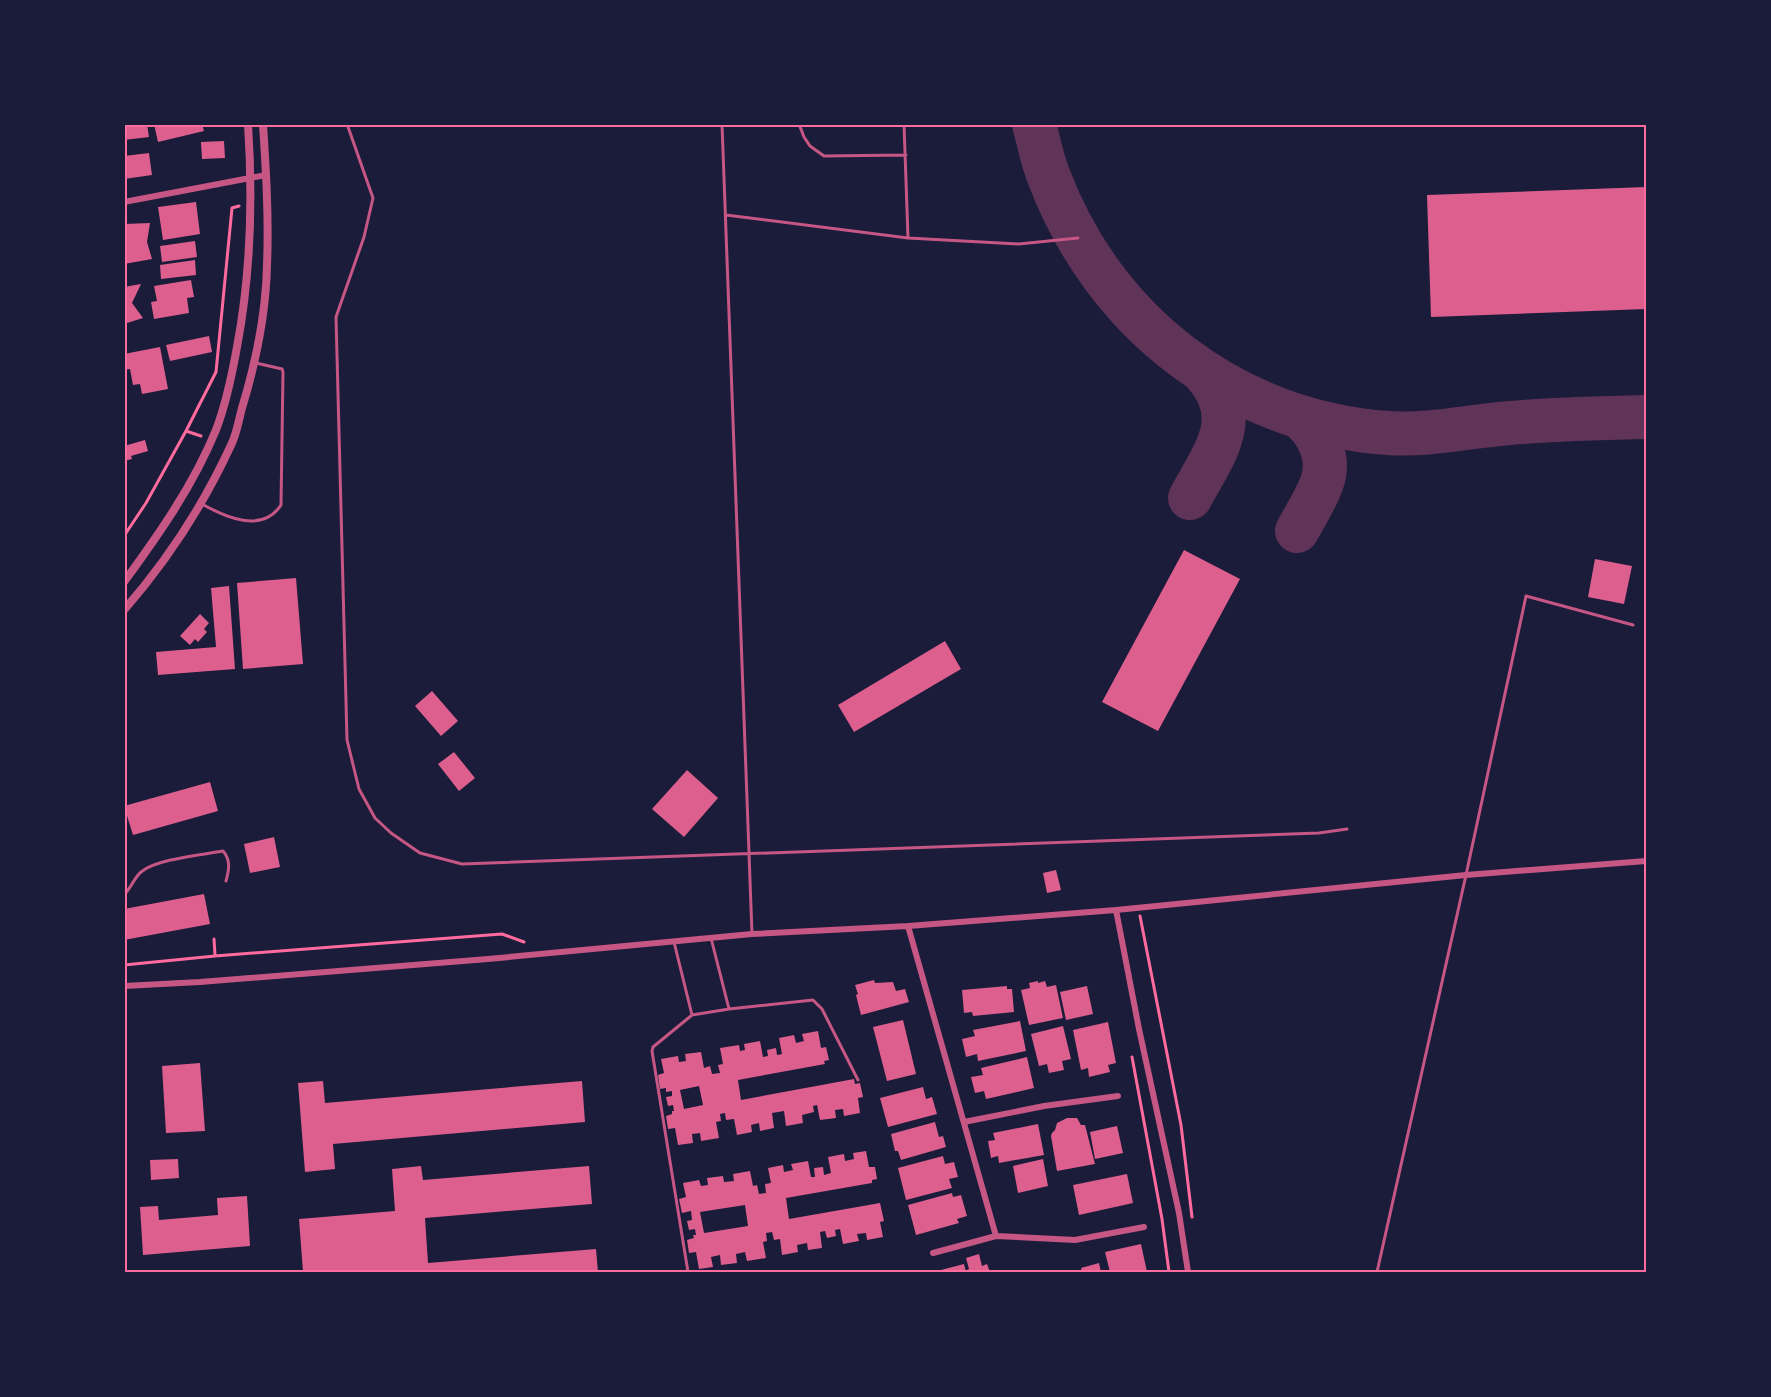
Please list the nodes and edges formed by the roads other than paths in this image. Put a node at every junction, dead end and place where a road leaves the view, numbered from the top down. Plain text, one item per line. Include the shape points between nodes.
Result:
1 (248, 124) edge
2 (263, 124) edge
3 (347, 124) edge
4 (722, 124) edge
5 (799, 124) edge
6 (904, 124) edge
7 (906, 154) junction
8 (266, 175) junction
9 (251, 178) junction
10 (124, 202) edge
11 (726, 215) junction
12 (908, 238) junction
13 (1078, 238) dead end
14 (254, 362) junction
15 (200, 504) junction
16 (124, 582) edge
17 (124, 610) edge
18 (1633, 625) dead end
19 (1347, 829) dead end
20 (748, 854) junction
21 (1647, 861) edge
22 (1466, 876) junction
23 (226, 881) dead end
24 (124, 895) edge
25 (1116, 910) junction
26 (908, 926) junction
27 (752, 934) junction
28 (711, 938) junction
29 (674, 942) junction
30 (124, 986) edge
31 (729, 1009) junction
32 (692, 1015) junction
33 (858, 1080) dead end
34 (1118, 1096) dead end
35 (964, 1122) junction
36 (1144, 1227) dead end
37 (996, 1236) junction
38 (933, 1253) dead end
39 (688, 1272) edge
40 (1188, 1272) edge
41 (1377, 1272) edge

1 - 9 street
2 - 8 street
3 - 20 lane via 373,198 336,317 346,740 359,789 375,818 391,833 420,853 462,864
4 - 11 lane
5 - 7 lane via 810,146 824,156
6 - 7 lane
7 - 12 lane
8 - 9 street
8 - 14 street via 267,266
9 - 10 street
9 - 16 street via 243,318 216,431 185,495
11 - 12 lane
11 - 20 lane
12 - 13 lane via 1019,244
14 - 15 street via 232,441
14 - 15 lane via 283,372 280,505 276,512 258,521 236,520
15 - 17 street via 163,561
18 - 22 lane via 1526,596
19 - 20 lane
20 - 27 lane
21 - 22 street
22 - 25 street
22 - 41 lane
23 - 24 lane via 229,866 223,851 152,866 141,872
25 - 26 street
25 - 40 street
26 - 27 street
26 - 35 street
27 - 28 street
28 - 29 street
28 - 31 lane
29 - 30 street via 488,960
29 - 32 lane
31 - 32 lane
31 - 33 lane via 813,1000 822,1009
32 - 39 lane via 652,1051
34 - 35 street
35 - 37 street
36 - 37 street via 1075,1240
37 - 38 street

